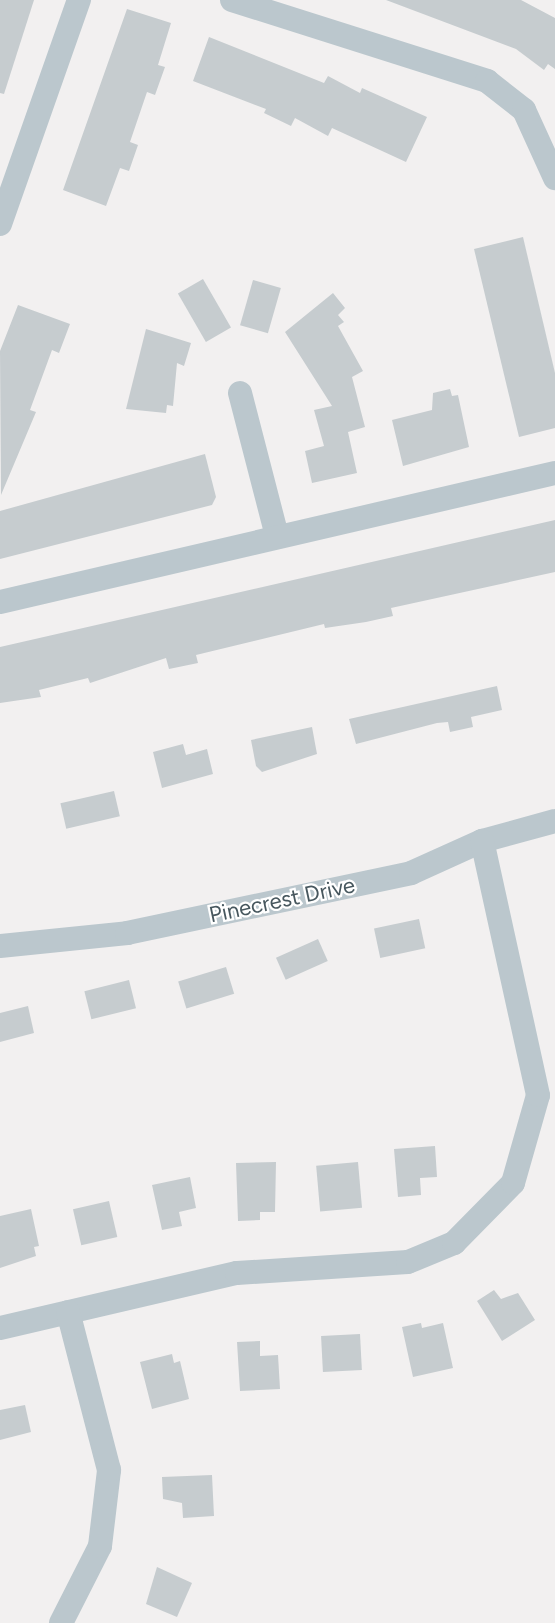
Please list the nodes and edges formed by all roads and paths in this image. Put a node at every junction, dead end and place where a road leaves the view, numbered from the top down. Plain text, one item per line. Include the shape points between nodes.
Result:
1 (79, 0) edge
2 (232, 0) edge
3 (555, 178) edge
4 (0, 224) edge
5 (240, 393) dead end
6 (555, 473) edge
7 (277, 536) junction
8 (0, 602) edge
9 (555, 821) edge
10 (482, 841) junction
11 (0, 946) edge
12 (68, 1312) junction
13 (0, 1328) edge
14 (61, 1623) edge

1 - 4 street
2 - 3 street via 487,81 524,110
5 - 7 street
6 - 7 street
7 - 8 street
9 - 10 street, Pinecrest Drive
10 - 11 street, Pinecrest Drive via 411,873 127,933
10 - 12 street via 538,1095 513,1183 454,1243 408,1262 237,1273
12 - 13 street
12 - 14 street via 109,1470 100,1546

